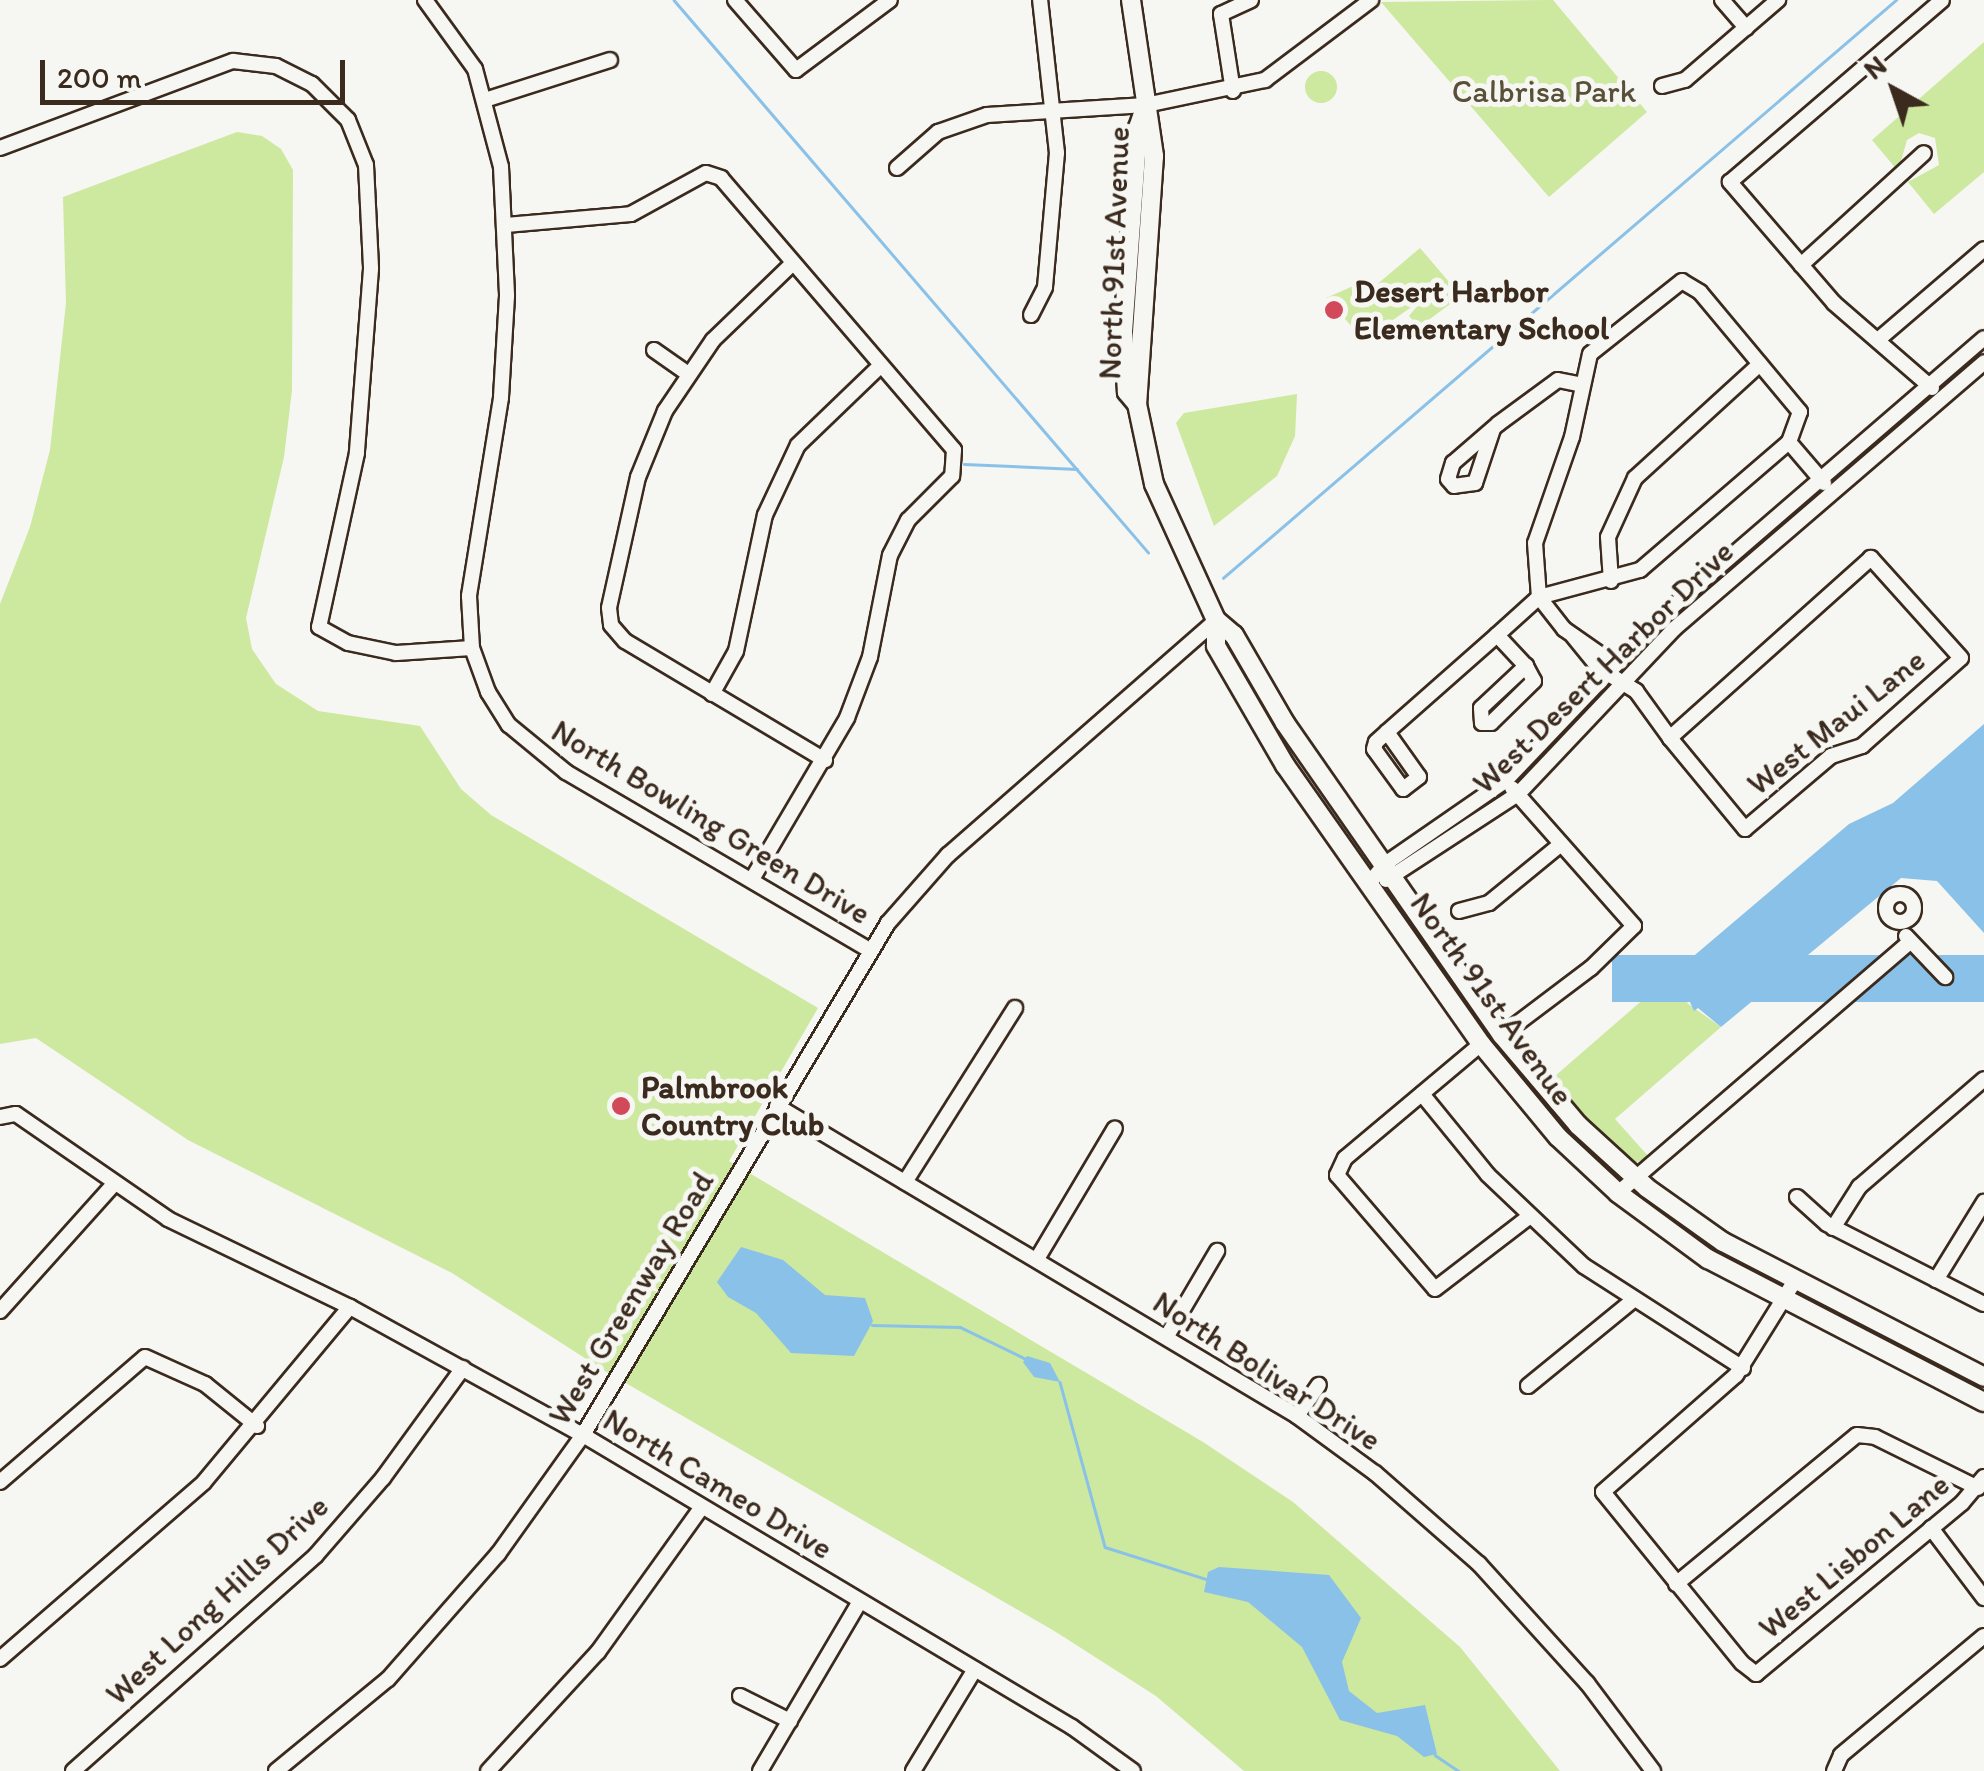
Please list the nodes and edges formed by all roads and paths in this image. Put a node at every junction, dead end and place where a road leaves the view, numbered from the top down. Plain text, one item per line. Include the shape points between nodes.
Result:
1 (426, 0) edge
2 (735, 0) edge
3 (890, 0) edge
4 (1040, 0) edge
5 (1131, 0) edge
6 (1371, 0) edge
7 (1722, 0) edge
8 (1778, 0) edge
9 (1942, 0) edge
10 (1241, 2) edge
11 (1746, 28) junction
12 (610, 60) dead end
13 (1662, 86) dead end
14 (1233, 91) junction
15 (488, 99) junction
16 (1146, 105) junction
17 (1056, 108) junction
18 (0, 148) edge
19 (1924, 154) dead end
20 (897, 168) dead end
21 (506, 225) junction
22 (1984, 248) edge
23 (793, 263) junction
24 (1801, 265) junction
25 (1031, 315) dead end
26 (1984, 338) edge
27 (1879, 339) junction
28 (654, 350) dead end
29 (1984, 362) edge
30 (1760, 364) junction
31 (880, 366) junction
32 (687, 373) junction
33 (1579, 384) junction
34 (1929, 385) junction
35 (1942, 399) junction
36 (1493, 429) dead end
37 (1788, 442) junction
38 (1821, 478) junction
39 (1833, 492) junction
40 (1611, 581) junction
41 (1539, 598) junction
42 (1216, 620) junction
43 (1497, 635) junction
44 (472, 648) junction
45 (1526, 666) dead end
46 (1610, 670) junction
47 (1624, 681) junction
48 (712, 694) junction
49 (1386, 732) junction
50 (1670, 738) junction
51 (825, 760) junction
52 (1505, 780) junction
53 (1518, 794) junction
54 (1561, 844) junction
55 (1390, 871) junction
56 (752, 879) junction
57 (1370, 882) junction
58 (1459, 911) dead end
59 (1904, 922) dead end
60 (1908, 944) junction
61 (869, 950) junction
62 (1944, 977) dead end
63 (1015, 1008) dead end
64 (1502, 1034) junction
65 (1481, 1044) junction
66 (1984, 1079) edge
67 (1422, 1094) junction
68 (777, 1106) junction
69 (3, 1115) edge
70 (1114, 1128) dead end
71 (906, 1182) junction
72 (1640, 1182) junction
73 (114, 1184) junction
74 (1618, 1194) junction
75 (1797, 1198) dead end
76 (1984, 1202) edge
77 (1634, 1205) junction
78 (1529, 1217) junction
79 (1833, 1228) junction
80 (1217, 1251) dead end
81 (1037, 1260) junction
82 (1936, 1280) junction
83 (1794, 1282) junction
84 (1784, 1301) junction
85 (1631, 1302) junction
86 (1984, 1304) edge
87 (350, 1307) junction
88 (0, 1311) edge
89 (1167, 1336) junction
90 (463, 1368) junction
91 (1743, 1368) junction
92 (1984, 1377) edge
93 (1319, 1385) dead end
94 (1528, 1386) dead end
95 (1984, 1402) edge
96 (1298, 1416) junction
97 (257, 1426) junction
98 (583, 1435) junction
99 (0, 1482) edge
100 (1981, 1483) edge
101 (702, 1508) junction
102 (1931, 1528) junction
103 (1676, 1584) junction
104 (1984, 1598) edge
105 (860, 1601) junction
106 (1984, 1636) edge
107 (0, 1659) edge
108 (975, 1669) junction
109 (740, 1696) dead end
110 (790, 1721) junction
111 (1833, 1770) edge
112 (74, 1771) edge
113 (276, 1771) edge
114 (488, 1771) edge
115 (760, 1771) edge
116 (913, 1771) edge
117 (1133, 1771) edge
118 (1653, 1771) edge

1 - 15 street, North Bowling Green Drive via 461,44
2 - 3 street via 796,70
4 - 17 street
5 - 16 main road, North 91st Avenue
6 - 14 street via 1291,66
7 - 11 street
8 - 11 street
9 - 24 street via 1730,182
10 - 14 street via 1221,14
11 - 13 street via 1685,80
12 - 15 street
14 - 16 street
15 - 21 street, North Bowling Green Drive
16 - 17 street
16 - 42 main road, North 91st Avenue via 1138,128 1135,290 1124,372 1154,484
17 - 20 street via 958,123 906,153
17 - 25 street via 1046,274
18 - 44 street via 233,60 276,66 312,84 348,120 366,165 370,269 358,453 319,626 348,643 396,653
19 - 24 street
21 - 23 street via 631,214 706,173 721,178
21 - 44 street, North Bowling Green Drive via 502,398 469,596
22 - 27 street
23 - 31 street
23 - 32 street
24 - 27 street
26 - 34 street, West Desert Harbor Drive
27 - 34 street
28 - 32 street
29 - 35 street, West Desert Harbor Drive
30 - 33 street via 1700,292 1682,280 1602,339
30 - 37 street via 1800,412
30 - 40 street via 1635,478 1608,537
31 - 48 street via 798,444 764,516 736,651
31 - 51 street via 958,462 898,536 870,656
32 - 48 street via 638,477 608,608 611,626 625,641
33 - 36 street via 1558,380
33 - 41 street via 1577,419 1535,543
34 - 35 street
34 - 38 street, West Desert Harbor Drive
35 - 39 street, West Desert Harbor Drive
37 - 38 street
37 - 40 street via 1640,570
38 - 39 street
38 - 46 street, West Desert Harbor Drive
39 - 47 street, West Desert Harbor Drive
40 - 41 street
41 - 43 street
41 - 46 street via 1599,668
42 - 55 main road, North 91st Avenue via 1234,636 1285,723
42 - 57 main road, North 91st Avenue via 1216,646 1268,737
42 - 61 street, West Greenway Road via 948,855
43 - 45 street
43 - 49 street
44 - 56 street, North Bowling Green Drive via 496,706 531,746
46 - 47 street
46 - 52 street, West Desert Harbor Drive
47 - 50 street
47 - 53 street, West Desert Harbor Drive
48 - 51 street
49 - 49 street via 1418,777 1403,789 1374,749
50 - 50 street, West Maui Lane via 1871,558 1961,658 1862,746 1830,756 1745,829
51 - 56 street
52 - 53 street
52 - 55 street, West Desert Harbor Drive
53 - 54 street
53 - 55 street, West Desert Harbor Drive
54 - 58 street via 1489,903
54 - 64 street via 1634,926 1591,968
55 - 57 street, West Desert Harbor Drive
55 - 64 main road, North 91st Avenue
56 - 61 street, North Bowling Green Drive
57 - 65 main road, North 91st Avenue
59 - 60 street
60 - 62 street via 1922,950
60 - 72 street via 1657,1158
61 - 68 street, West Greenway Road
63 - 71 street
64 - 72 main road, North 91st Avenue via 1565,1112
65 - 67 street
65 - 74 main road, North 91st Avenue via 1558,1137
66 - 79 street via 1859,1187
67 - 78 street
67 - 78 street via 1337,1170 1435,1289
68 - 71 street, North Bolivar Drive
68 - 98 street, West Greenway Road
69 - 73 street, North Cameo Drive
70 - 81 street
71 - 81 street, North Bolivar Drive
72 - 74 street
72 - 77 street
72 - 83 main road, North 91st Avenue
73 - 87 street, North Cameo Drive via 168,1219
73 - 88 street
74 - 77 main road, North 91st Avenue
75 - 79 street
76 - 82 street
77 - 84 main road, North 91st Avenue via 1708,1259
78 - 85 street
79 - 82 street
80 - 89 street
81 - 89 street, North Bolivar Drive
82 - 86 street
83 - 84 street
83 - 92 main road, North 91st Avenue
84 - 91 street
84 - 95 main road, North 91st Avenue
85 - 91 street
85 - 94 street
87 - 90 street, North Cameo Drive
87 - 97 street
89 - 96 street, North Bolivar Drive
90 - 98 street, North Cameo Drive
90 - 112 street, West Long Hills Drive via 316,1555
91 - 103 street via 1603,1492
93 - 96 street
96 - 118 street, North Bolivar Drive via 1480,1564 1587,1683
97 - 99 street via 205,1384 145,1356
97 - 107 street via 204,1482
98 - 101 street, North Cameo Drive
98 - 113 street, West Greenway Road via 453,1612 388,1679
100 - 102 street, West Lisbon Lane
100 - 103 street via 1863,1434
101 - 105 street, North Cameo Drive
101 - 114 street via 598,1652
102 - 103 street, West Lisbon Lane via 1756,1674
102 - 104 street
105 - 108 street, North Cameo Drive
105 - 110 street
106 - 111 street
108 - 116 street
108 - 117 street, North Cameo Drive
109 - 110 street
110 - 115 street

